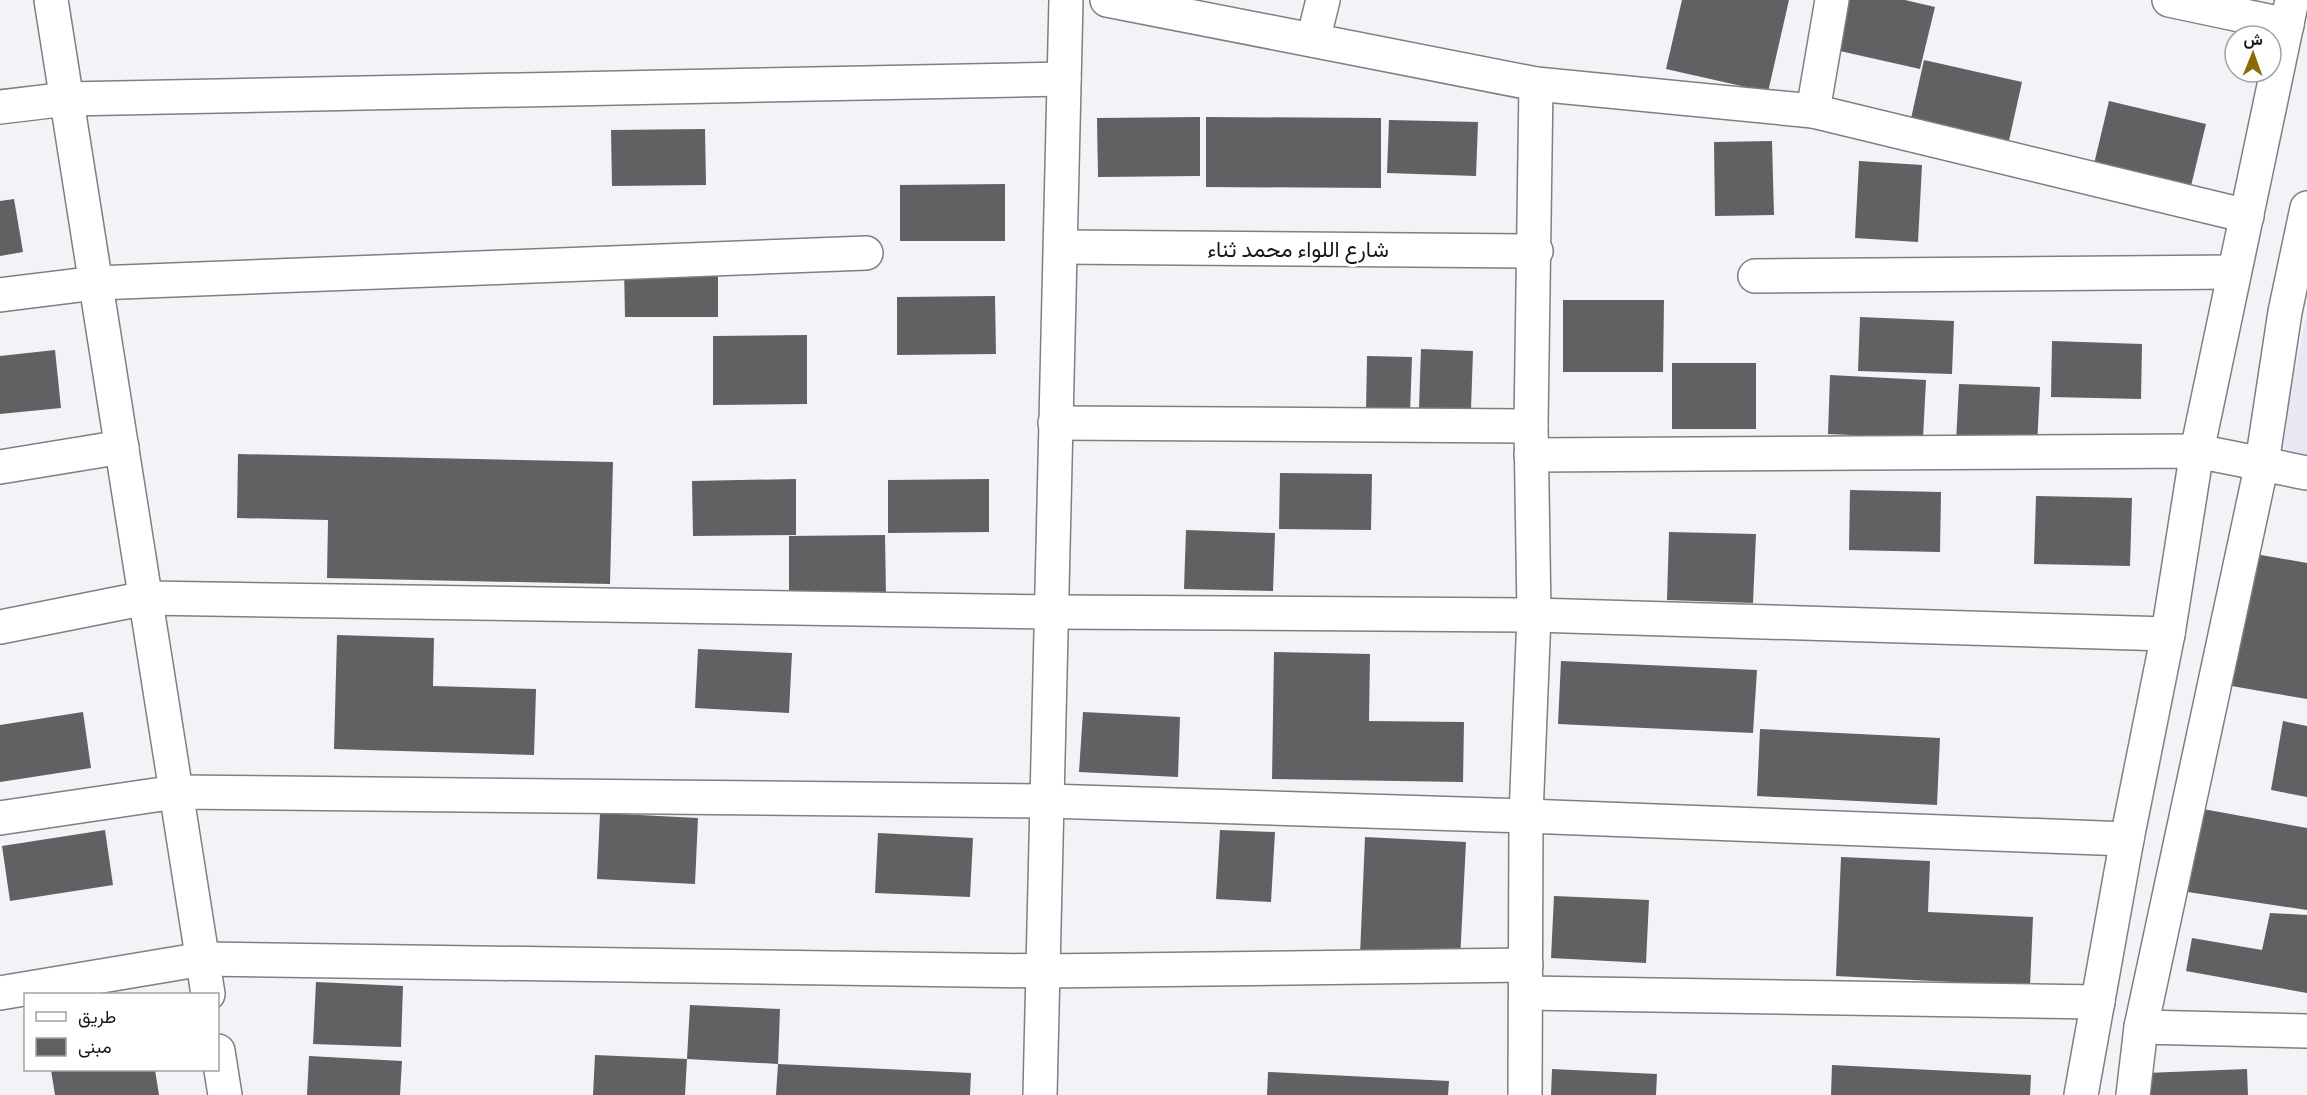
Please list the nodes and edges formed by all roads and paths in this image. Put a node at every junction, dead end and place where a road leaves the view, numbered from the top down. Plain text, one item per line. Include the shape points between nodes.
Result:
1 (51, 0) edge
2 (1066, 0) edge
3 (1107, 0) edge
4 (1323, 0) edge
5 (1832, 0) edge
6 (2169, 0) edge
7 (2289, 13) edge
8 (1313, 40) junction
9 (1064, 79) junction
10 (1536, 84) junction
11 (66, 99) junction
12 (0, 107) edge
13 (1813, 111) junction
14 (2307, 208) edge
15 (2247, 216) junction
16 (1061, 247) junction
17 (1536, 251) junction
18 (866, 253) dead end
19 (2234, 272) junction
20 (1755, 276) dead end
21 (96, 283) junction
22 (0, 295) edge
23 (1055, 423) junction
24 (1531, 440) junction
25 (122, 447) junction
26 (2197, 451) junction
27 (2262, 463) junction
28 (0, 467) edge
29 (2307, 474) edge
30 (146, 598) junction
31 (1053, 612) junction
32 (1533, 615) junction
33 (0, 627) edge
34 (2168, 634) junction
35 (176, 792) junction
36 (1047, 801) junction
37 (1526, 816) junction
38 (0, 818) edge
39 (2127, 840) junction
40 (203, 958) junction
41 (1043, 971) junction
42 (1526, 979) junction
43 (0, 993) edge
44 (208, 993) edge
45 (2098, 1002) junction
46 (2141, 1027) junction
47 (2307, 1031) edge
48 (219, 1057) edge
49 (225, 1095) edge
50 (1040, 1095) edge
51 (1525, 1095) edge
52 (2081, 1095) edge
53 (2133, 1095) edge

1 - 11 street
2 - 9 street
3 - 8 street
4 - 8 street
5 - 13 street
6 - 7 street
7 - 15 street
8 - 10 street
9 - 11 street
9 - 16 street
10 - 13 street
10 - 17 street
11 - 12 street
11 - 21 street
13 - 15 street
14 - 27 street via 2285,312
15 - 19 street
16 - 17 street, شارع اللواء محمد ثناء
16 - 23 street
17 - 24 street
18 - 21 street
19 - 20 street
19 - 26 street
21 - 22 street
21 - 25 street
23 - 24 street
23 - 31 street
24 - 26 street
24 - 32 street
25 - 28 street
25 - 30 street
26 - 27 street
26 - 34 street
27 - 29 street
27 - 46 street
30 - 31 street
30 - 33 street
30 - 35 street
31 - 32 street
31 - 36 street
32 - 34 street
32 - 37 street
34 - 39 street
35 - 36 street
35 - 38 street
35 - 40 street
36 - 37 street
36 - 41 street
37 - 39 street
37 - 42 street
39 - 45 street
40 - 41 street
40 - 43 street
40 - 44 street
41 - 42 street
41 - 50 street
42 - 45 street
42 - 51 street
45 - 52 street
46 - 47 street
46 - 53 street
48 - 49 street

